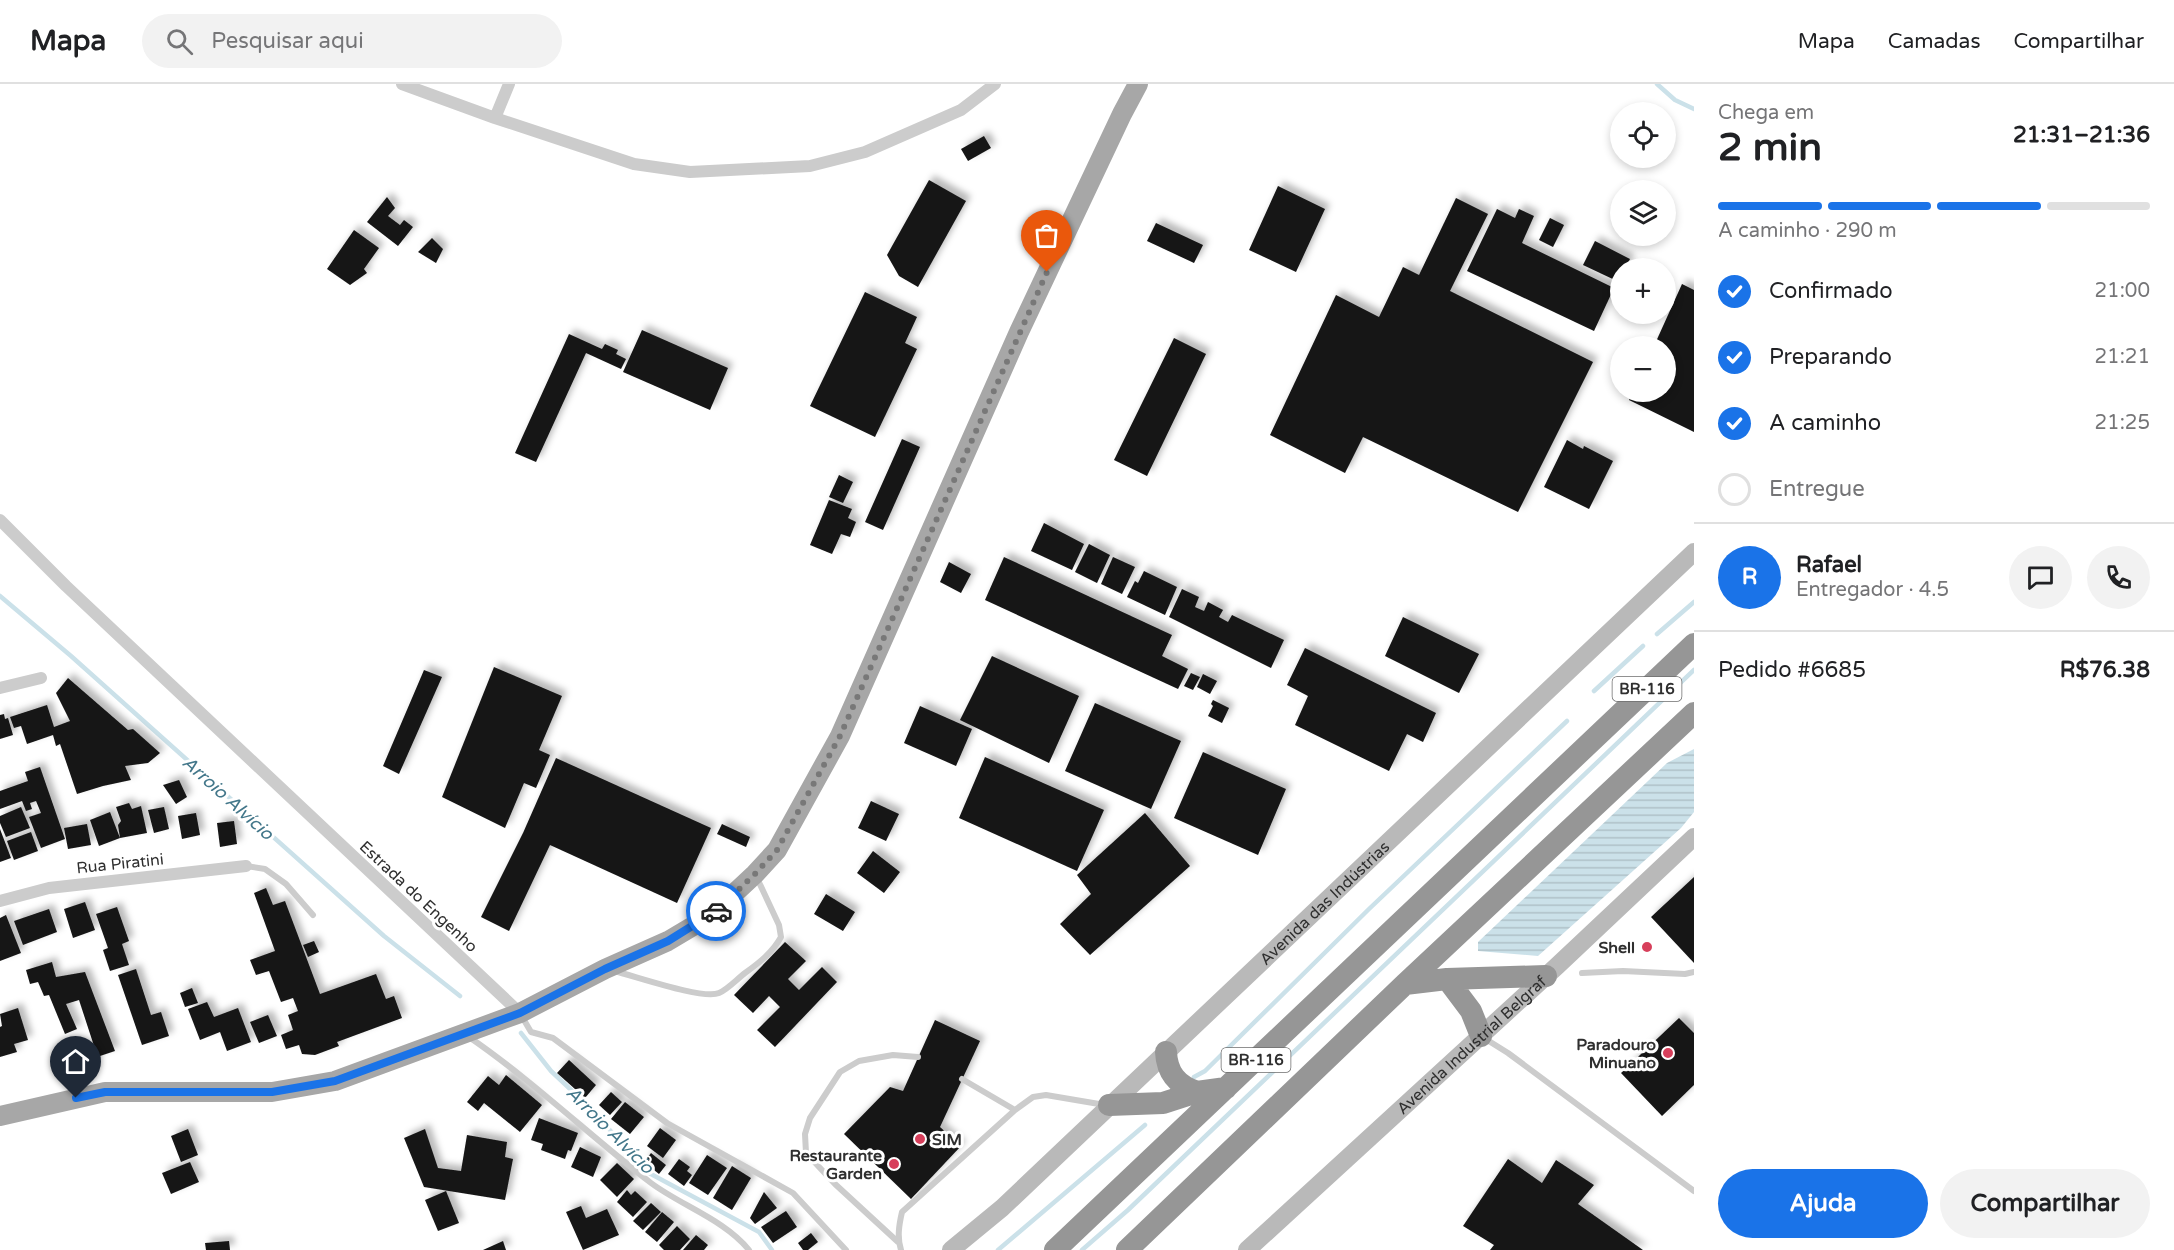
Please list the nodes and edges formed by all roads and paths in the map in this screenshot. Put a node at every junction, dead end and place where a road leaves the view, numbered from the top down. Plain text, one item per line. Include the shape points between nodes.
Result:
1 (402, 84) edge
2 (509, 84) edge
3 (995, 84) edge
4 (1138, 84) edge
5 (495, 118) junction
6 (0, 520) edge
7 (1694, 552) edge
8 (1694, 644) edge
9 (41, 678) dead end
10 (0, 688) edge
11 (1694, 713) edge
12 (1694, 837) edge
13 (246, 866) joint
14 (755, 874) junction
15 (0, 901) edge
16 (313, 915) dead end
17 (605, 969) junction
18 (1694, 972) edge
19 (1582, 973) dead end
20 (1546, 976) junction
21 (1447, 979) junction
22 (1405, 984) junction
23 (520, 1013) junction
24 (470, 1031) junction
25 (1481, 1036) junction
26 (1166, 1052) junction
27 (918, 1057) dead end
28 (962, 1079) dead end
29 (1226, 1088) junction
30 (1197, 1092) junction
31 (1109, 1105) junction
32 (1016, 1110) junction
33 (0, 1116) edge
34 (1694, 1191) edge
35 (898, 1242) junction
36 (749, 1250) edge
37 (846, 1250) edge
38 (901, 1250) edge
39 (951, 1250) edge
40 (1055, 1250) edge
41 (1127, 1250) edge
42 (1247, 1250) edge

1 - 5 street
2 - 5 street
3 - 5 street via 961,110 865,152 810,166 752,171 690,172 634,164
4 - 14 main road via 1019,332 840,736 777,850
6 - 23 street, Estrada do Engenho
7 - 26 main road, Avenida das Indústrias
8 - 29 highway, BR-116
9 - 10 street
11 - 22 highway, BR-116
12 - 20 main road, Avenida Industrial Belgraf
13 - 15 street, Rua Piratini via 49,888
13 - 16 lane via 265,869 286,884
14 - 17 main road via 710,916 668,941
14 - 17 lane via 781,937 759,963 719,993 708,995
17 - 23 main road
18 - 19 lane
20 - 21 highway
20 - 25 main road, Avenida Industrial Belgraf
21 - 22 highway
21 - 25 highway via 1471,1011
22 - 41 highway, BR-116
23 - 24 main road
23 - 37 lane, Estrada do Engenho via 531,1032 553,1038 667,1123 793,1193
24 - 33 main road via 335,1081 272,1092 105,1092
24 - 36 lane via 653,1184 721,1227
25 - 34 lane
25 - 42 main road, Avenida Industrial Belgraf
26 - 30 highway via 1166,1063 1177,1082
26 - 31 main road, Avenida das Indústrias
27 - 35 lane via 893,1055 859,1061 840,1072 810,1118 805,1134 806,1153
28 - 32 lane
29 - 30 highway
29 - 40 highway, BR-116
30 - 31 highway via 1163,1103
31 - 32 lane via 1046,1095 1034,1097
31 - 39 main road, Avenida das Indústrias via 1002,1208
32 - 35 lane via 902,1212
35 - 38 lane

